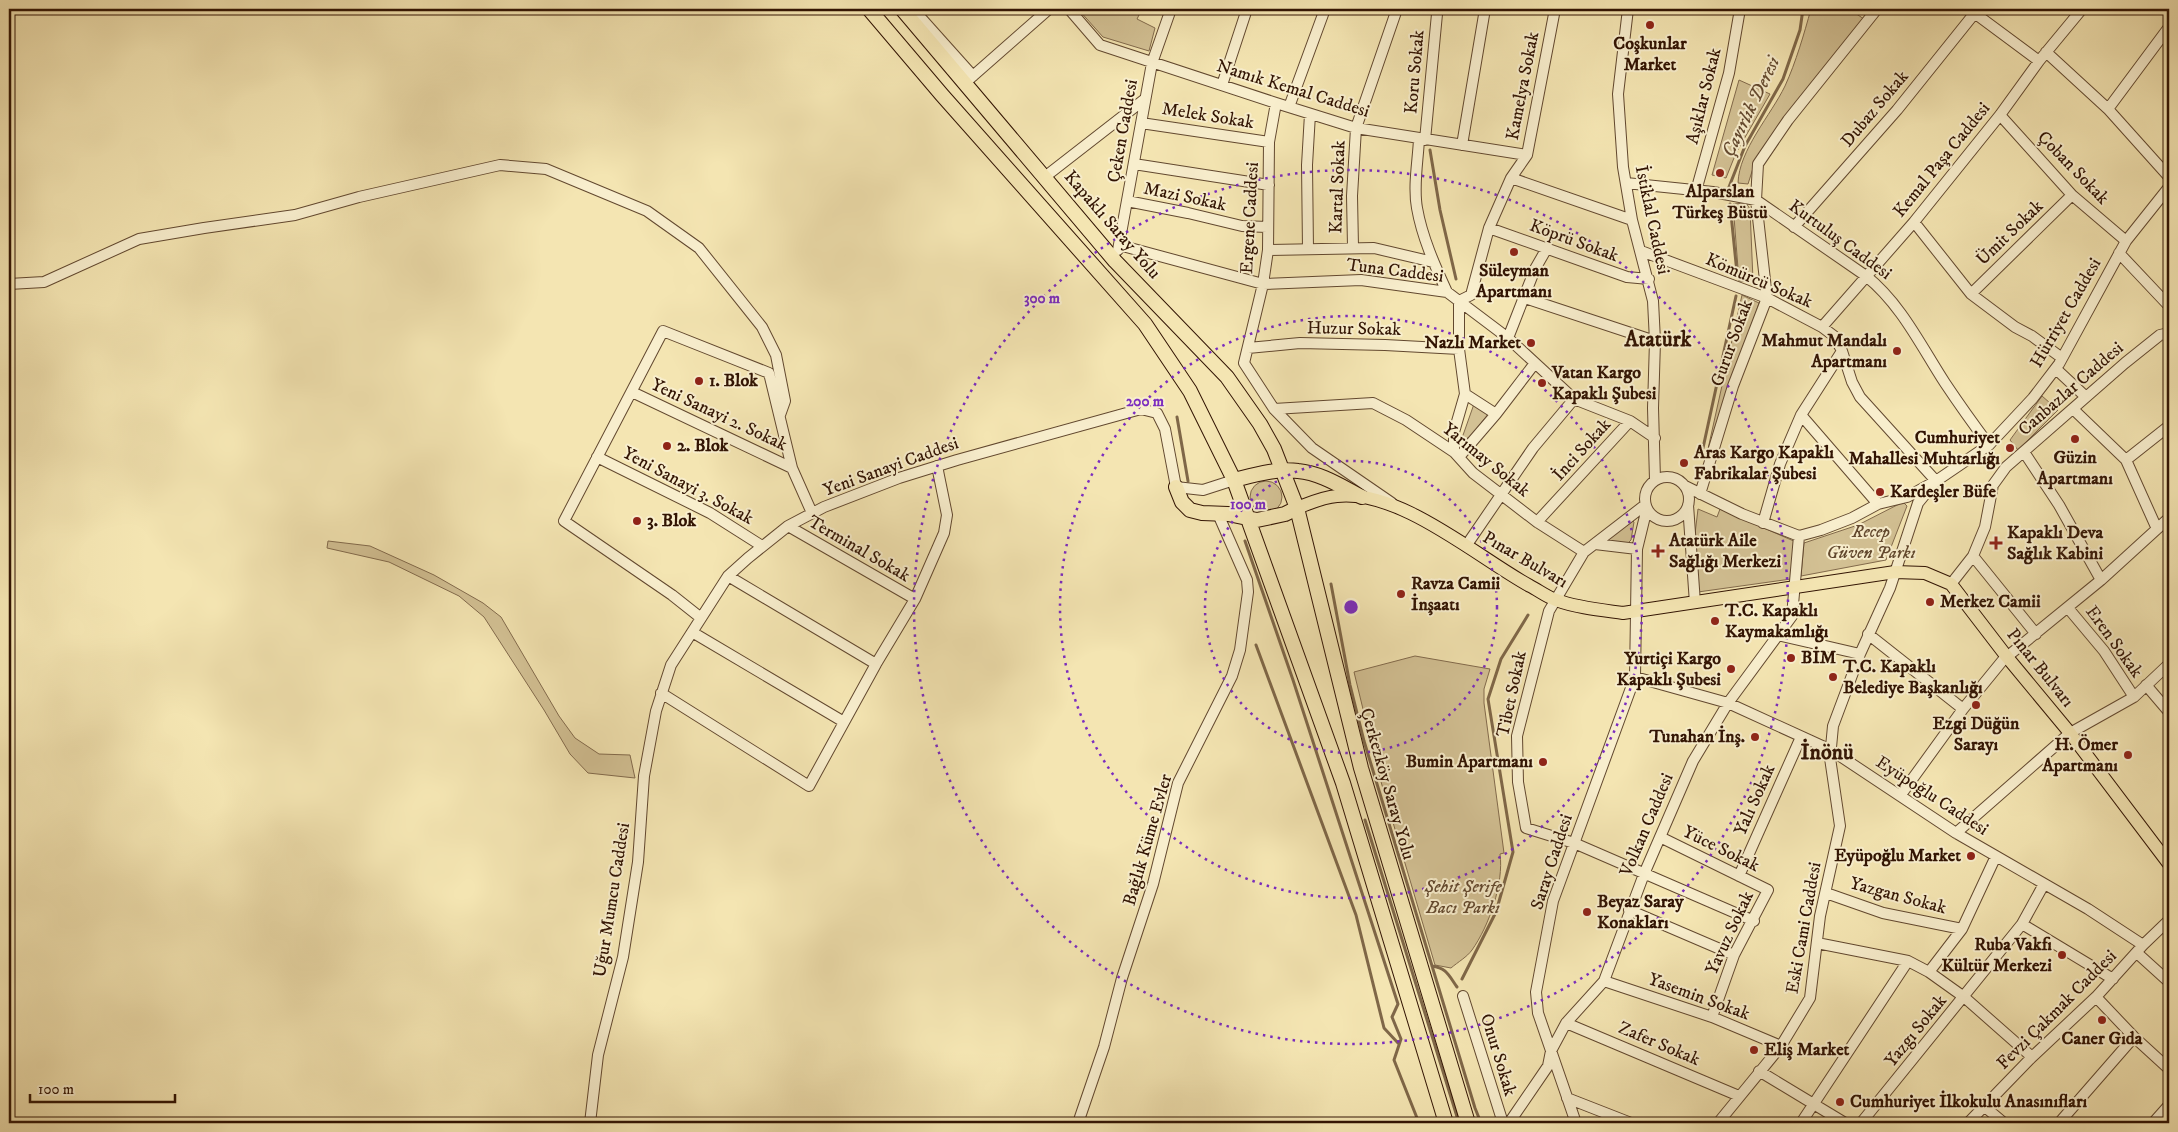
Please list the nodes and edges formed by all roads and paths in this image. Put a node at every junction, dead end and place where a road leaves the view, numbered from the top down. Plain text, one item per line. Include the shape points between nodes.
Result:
1 (870, 9) edge
2 (902, 9) edge
3 (913, 9) edge
4 (1050, 9) edge
5 (1069, 9) edge
6 (1172, 9) edge
7 (1247, 9) edge
8 (1325, 9) edge
9 (1397, 9) edge
10 (1435, 9) edge
11 (1485, 9) edge
12 (1555, 9) edge
13 (1628, 9) edge
14 (1740, 9) edge
15 (1877, 9) edge
16 (2082, 9) edge
17 (1974, 10) edge
18 (2169, 27) edge
19 (2046, 52) junction
20 (2039, 61) junction
21 (1152, 62) junction
22 (969, 79) junction
23 (1222, 86) junction
24 (1145, 99) junction
25 (1276, 103) junction
26 (1289, 107) junction
27 (2108, 108) junction
28 (1310, 114) junction
29 (2000, 115) junction
30 (1141, 123) junction
31 (1356, 128) junction
32 (1422, 139) junction
33 (1269, 142) junction
34 (1462, 145) junction
35 (1527, 155) junction
36 (1134, 164) junction
37 (1046, 176) junction
38 (2169, 177) edge
39 (1510, 178) junction
40 (1626, 183) junction
41 (1269, 185) junction
42 (2169, 187) edge
43 (1696, 191) junction
44 (2072, 195) junction
45 (1756, 200) junction
46 (1127, 201) junction
47 (1632, 220) junction
48 (1914, 222) junction
49 (1267, 227) junction
50 (1794, 227) junction
51 (1490, 228) junction
52 (2126, 241) junction
53 (1119, 246) junction
54 (1353, 248) junction
55 (1547, 248) junction
56 (1308, 249) junction
57 (1268, 250) junction
58 (1641, 251) junction
59 (2119, 254) junction
60 (1115, 261) junction
61 (1433, 262) junction
62 (1866, 276) junction
63 (1648, 279) junction
64 (9, 284) edge
65 (1263, 284) junction
66 (1447, 292) junction
67 (1971, 294) junction
68 (1525, 298) junction
69 (1766, 298) junction
70 (1459, 301) junction
71 (2169, 306) edge
72 (1822, 327) junction
73 (2169, 333) edge
74 (1508, 338) junction
75 (1656, 342) junction
76 (1248, 348) junction
77 (1459, 349) junction
78 (1842, 351) junction
79 (2062, 358) junction
80 (1535, 363) junction
81 (2056, 370) junction
82 (632, 392) junction
83 (1465, 394) junction
84 (2086, 397) junction
85 (1574, 399) junction
86 (1274, 409) junction
87 (2072, 409) junction
88 (1496, 414) junction
89 (780, 415) junction
90 (1801, 415) junction
91 (1630, 421) junction
92 (2169, 426) edge
93 (1654, 438) junction
94 (1989, 445) junction
95 (2024, 452) junction
96 (1457, 454) junction
97 (597, 457) junction
98 (2126, 460) junction
99 (937, 466) junction
100 (792, 468) junction
101 (1284, 471) junction
102 (1234, 480) junction
103 (1655, 480) junction
104 (1936, 481) junction
105 (1685, 486) junction
106 (1176, 487) junction
107 (1700, 494) junction
108 (1503, 495) junction
109 (1362, 497) junction
110 (1688, 504) junction
111 (1878, 504) junction
112 (1396, 506) junction
113 (1646, 506) junction
114 (1297, 508) junction
115 (812, 513) junction
116 (1218, 514) junction
117 (1248, 517) junction
118 (2169, 518) edge
119 (1537, 522) junction
120 (1763, 523) junction
121 (788, 526) junction
122 (2156, 529) junction
123 (1799, 536) junction
124 (1595, 544) junction
125 (762, 546) junction
126 (1466, 546) junction
127 (1637, 549) junction
128 (1584, 552) junction
129 (1973, 556) junction
130 (1895, 572) junction
131 (728, 576) junction
132 (2101, 580) junction
133 (1951, 584) junction
134 (1796, 587) junction
135 (915, 599) junction
136 (1555, 600) junction
137 (1695, 603) junction
138 (2068, 608) junction
139 (1636, 612) junction
140 (701, 618) junction
141 (692, 632) junction
142 (1868, 634) junction
143 (2036, 634) junction
144 (1778, 635) junction
145 (1860, 654) junction
146 (2007, 657) junction
147 (876, 664) junction
148 (2169, 664) edge
149 (1635, 678) junction
150 (2146, 685) junction
151 (661, 693) junction
152 (2134, 697) junction
153 (1728, 703) junction
154 (1963, 709) junction
155 (656, 711) joint
156 (2169, 712) edge
157 (844, 722) junction
158 (2070, 733) junction
159 (1801, 737) junction
160 (1831, 750) junction
161 (1900, 796) junction
162 (1956, 833) junction
163 (1660, 837) junction
164 (1574, 843) junction
165 (1996, 856) junction
166 (2169, 864) edge
167 (1644, 874) junction
168 (1739, 876) junction
169 (2044, 884) junction
170 (1768, 890) joint
171 (1826, 893) junction
172 (1629, 910) junction
173 (2169, 920) edge
174 (1754, 921) junction
175 (2022, 924) junction
176 (1962, 929) junction
177 (1817, 943) junction
178 (2140, 949) junction
179 (1734, 955) junction
180 (1908, 961) junction
181 (1930, 972) junction
182 (2112, 979) junction
183 (1604, 981) junction
184 (2169, 982) edge
185 (1463, 996) dead end
186 (2096, 997) junction
187 (1964, 998) junction
188 (1712, 1017) junction
189 (1566, 1023) junction
190 (2134, 1037) junction
191 (1781, 1046) junction
192 (1551, 1051) junction
193 (2032, 1058) junction
194 (2169, 1069) edge
195 (1759, 1071) junction
196 (1739, 1096) junction
197 (1567, 1098) junction
198 (1814, 1105) junction
199 (1985, 1107) junction
200 (2168, 1111) edge
201 (590, 1123) edge
202 (1078, 1123) edge
203 (1446, 1123) edge
204 (1468, 1123) edge
205 (1503, 1123) edge
206 (1509, 1123) edge
207 (1576, 1123) edge
208 (1631, 1123) edge
209 (1718, 1123) edge
210 (1801, 1123) edge
211 (1845, 1123) edge
212 (1861, 1123) edge
213 (1968, 1123) edge
214 (2004, 1123) edge
215 (2059, 1123) edge
216 (2153, 1123) edge

1 - 102 highway via 942,95 1146,324 1190,391
2 - 22 highway, Kapaklı Saray Yolu
3 - 22 street
4 - 22 street
5 - 21 street, Namık Kemal Caddesi via 1100,45
6 - 21 street, Çeken Caddesi
7 - 23 street
8 - 26 street
9 - 31 street, Kartal Sokak
10 - 32 street, Koru Sokak
11 - 34 street
12 - 35 street, Kamelya Sokak
13 - 40 street, İstiklal Caddesi via 1618,94
14 - 43 street, Aşıklar Sokak via 1729,73
15 - 45 street, Gurur Sokak via 1788,120 1758,164
16 - 19 street, Kemal Paşa Caddesi
17 - 20 street
17 - 50 street, Dubaz Sokak via 1897,110
18 - 27 street
19 - 20 street, Kemal Paşa Caddesi
19 - 27 street
20 - 29 street, Kemal Paşa Caddesi
21 - 23 street, Namık Kemal Caddesi
21 - 24 street, Çeken Caddesi
22 - 37 highway, Kapaklı Saray Yolu
23 - 25 street, Namık Kemal Caddesi
24 - 30 street, Çeken Caddesi
24 - 37 street
25 - 26 street, Namık Kemal Caddesi
25 - 33 street, Ergene Caddesi
26 - 28 street, Namık Kemal Caddesi
27 - 38 street
28 - 31 street, Namık Kemal Caddesi
28 - 56 street
29 - 44 street, Çoban Sokak
29 - 48 street, Kemal Paşa Caddesi
30 - 33 street, Melek Sokak
30 - 36 street, Çeken Caddesi
31 - 32 street, Namık Kemal Caddesi
31 - 54 street, Kartal Sokak
32 - 34 street, Namık Kemal Caddesi
32 - 61 street, Koru Sokak via 1417,209
33 - 41 street, Ergene Caddesi
34 - 35 street, Namık Kemal Caddesi
35 - 39 street, Kamelya Sokak
36 - 41 street
36 - 46 street, Çeken Caddesi
37 - 60 highway, Kapaklı Saray Yolu
39 - 47 street
39 - 51 street, Kamelya Sokak
40 - 43 street, Kurtuluş Caddesi
40 - 47 street, İstiklal Caddesi
41 - 49 street, Ergene Caddesi
42 - 52 street, Hürriyet Caddesi
43 - 45 street, Kurtuluş Caddesi
44 - 52 street, Çoban Sokak
44 - 67 street, Ümit Sokak
45 - 50 street, Kurtuluş Caddesi
45 - 69 street, Gurur Sokak
46 - 49 street, Mazi Sokak via 1242,226
46 - 53 street, Çeken Caddesi
47 - 58 street, İstiklal Caddesi
48 - 62 street, Kemal Paşa Caddesi
48 - 67 street
49 - 57 street, Ergene Caddesi
50 - 62 street, Kurtuluş Caddesi
51 - 55 street, Köprü Sokak
51 - 70 street, Kamelya Sokak via 1471,295
52 - 59 street, Hürriyet Caddesi
53 - 60 street, Çeken Caddesi
53 - 65 street, Tuna Caddesi
54 - 56 street
54 - 61 street via 1374,248
55 - 63 street, Köprü Sokak via 1628,277
55 - 68 street via 1535,269
56 - 57 street
57 - 65 street, Ergene Caddesi
58 - 63 street, İstiklal Caddesi
58 - 69 street, Kömürcü Sokak
59 - 71 street
59 - 79 street, Hürriyet Caddesi
60 - 101 highway, Kapaklı Saray Yolu via 1227,377 1260,424
61 - 66 street, Koru Sokak
62 - 72 street, Kemal Paşa Caddesi
62 - 94 street, Kurtuluş Caddesi via 1888,297
63 - 75 street, İstiklal Caddesi
64 - 89 street via 44,282 139,239 295,215 500,165 546,168 647,211 699,248 762,327 776,355 785,401
65 - 66 street, Tuna Caddesi via 1361,280
65 - 76 street, Ergene Caddesi
66 - 70 street, Tuna Caddesi
67 - 79 street
68 - 74 street
68 - 75 street
69 - 72 street, Kömürcü Sokak
69 - 107 street, Gurur Sokak via 1733,386
70 - 74 street, Tuna Caddesi
70 - 77 street
72 - 78 street, Kömürcü Sokak via 1834,336
73 - 84 street, Canbazlar Caddesi via 2160,335
74 - 80 street, Tuna Caddesi
75 - 93 street, İstiklal Caddesi
76 - 77 street, Huzur Sokak via 1300,344
76 - 86 street, Ergene Caddesi via 1244,363
77 - 83 street
78 - 90 street
78 - 104 street, Kömürcü Sokak via 1860,398
79 - 81 street, Hürriyet Caddesi
80 - 85 street, Tuna Caddesi
80 - 88 street
81 - 84 street
81 - 94 street, Hürriyet Caddesi
82 - 89 street via 663,331 769,374
82 - 97 street
82 - 100 street, Yeni Sanayi 2. Sokak
83 - 88 street
83 - 96 street via 1454,432
84 - 87 street, Canbazlar Caddesi
85 - 91 street, Tuna Caddesi
85 - 108 street via 1533,448
86 - 96 street, Yarımay Sokak via 1373,402
86 - 112 street, Ergene Caddesi via 1312,448
87 - 95 street, Canbazlar Caddesi
87 - 98 street
88 - 96 street
89 - 100 street
90 - 111 street
90 - 120 street via 1780,464
91 - 93 street, Tuna Caddesi
91 - 119 street, İnci Sokak
92 - 98 street
93 - 103 street
94 - 104 street, Hürriyet Caddesi
95 - 129 street, Canbazlar Caddesi via 2006,467 1993,485 1985,527
95 - 132 street via 2059,505
96 - 108 street, Yarımay Sokak via 1473,472
97 - 125 street, Yeni Sanayi 3. Sokak via 710,513
97 - 140 street via 564,520
98 - 122 street
99 - 106 street, Yeni Sanayi Caddesi via 1141,409 1157,413 1163,422
99 - 115 street, Yeni Sanayi Caddesi
99 - 135 street via 946,524
100 - 115 street
101 - 102 highway
101 - 109 highway via 1312,473
101 - 114 highway, Kapaklı Saray Yolu
102 - 106 street via 1202,490
102 - 117 highway
103 - 105 street via 1674,478
103 - 113 street via 1646,491
104 - 111 street, Hürriyet Caddesi via 1907,496
104 - 130 street, Eski Cami Caddesi via 1918,503
105 - 107 street
105 - 110 street
106 - 116 highway via 1182,502 1190,510
107 - 120 street
108 - 119 street, Yarımay Sokak
108 - 126 street
109 - 112 main road, Pınar Bulvarı
109 - 114 main road, Pınar Bulvarı via 1337,496
110 - 113 street via 1681,516 1667,521 1654,517
110 - 137 street
111 - 123 street, Hürriyet Caddesi via 1837,524
112 - 126 main road, Pınar Bulvarı
113 - 124 street
113 - 127 street
114 - 117 highway via 1270,519
114 - 204 highway, Çerkezköy Saray Yolu via 1361,768
115 - 121 street, Yeni Sanayi Caddesi
116 - 117 highway
116 - 202 street, Bağlık Küme Evler via 1247,580 1240,650 1232,676 1178,783 1153,884
117 - 203 highway via 1343,783
118 - 122 street
119 - 128 street, Yarımay Sokak
120 - 123 street
121 - 125 street, Yeni Sanayi Caddesi
121 - 135 street, Terminal Sokak
122 - 132 street
123 - 134 street, Volkan Caddesi
124 - 127 street
124 - 128 street
125 - 131 street, Yeni Sanayi Caddesi
126 - 136 main road, Pınar Bulvarı
127 - 139 street
128 - 136 street, Tibet Sokak
129 - 133 street, Canbazlar Caddesi
129 - 143 street
130 - 133 main road, Pınar Bulvarı via 1925,573
130 - 134 main road, Pınar Bulvarı
130 - 142 street, Eski Cami Caddesi
131 - 140 street, Yeni Sanayi Caddesi
131 - 147 street
132 - 138 street
133 - 146 main road, Pınar Bulvarı
134 - 137 main road, Pınar Bulvarı
134 - 144 street, Volkan Caddesi via 1792,616
135 - 147 street
136 - 139 main road, Pınar Bulvarı via 1580,607
136 - 164 street, Tibet Sokak via 1541,638 1517,736 1518,782 1526,828
137 - 139 main road, Pınar Bulvarı
138 - 143 street
138 - 152 street, Eren Sokak
139 - 149 street, Saray Caddesi
140 - 141 street, Yeni Sanayi Caddesi
141 - 151 street, Yeni Sanayi Caddesi via 671,665
141 - 157 street
142 - 145 street, Eski Cami Caddesi
142 - 154 street
143 - 146 street
144 - 145 street
144 - 153 street, Volkan Caddesi
145 - 160 street, Eski Cami Caddesi via 1836,718
146 - 154 street
146 - 158 main road, Pınar Bulvarı
147 - 157 street
148 - 150 street
149 - 153 street, Eyüpoğlu Caddesi
149 - 164 street, Saray Caddesi
150 - 152 street
150 - 156 street
151 - 155 street, Yeni Sanayi Caddesi
151 - 157 street via 809,786
152 - 158 street
153 - 159 street, Eyüpoğlu Caddesi
153 - 163 street, Volkan Caddesi via 1692,761
154 - 161 street
155 - 201 street, Uğur Mumcu Caddesi via 644,776 637,872 623,957 598,1055
158 - 162 street
158 - 166 main road, Pınar Bulvarı
159 - 160 street, Eyüpoğlu Caddesi
159 - 168 street, Yalı Sokak
160 - 161 street, Eyüpoğlu Caddesi
160 - 171 street, Eski Cami Caddesi via 1840,826
161 - 162 street, Eyüpoğlu Caddesi
162 - 165 street, Eyüpoğlu Caddesi
163 - 167 street, Volkan Caddesi
163 - 168 street, Yüce Sokak
164 - 167 street
164 - 192 street, Saray Caddesi via 1553,901 1536,992 1538,1013
165 - 169 street, Eyüpoğlu Caddesi
165 - 176 street
167 - 172 street, Volkan Caddesi
167 - 174 street
168 - 170 street, Yüce Sokak
169 - 175 street, Yazgı Sokak
169 - 178 street, Eyüpoğlu Caddesi via 2088,909
170 - 174 street, Yavuz Sokak
171 - 176 street, Yazgan Sokak via 1883,913
171 - 177 street, Eski Cami Caddesi
172 - 179 street
172 - 183 street, Volkan Caddesi
173 - 178 street, Fevzi Çakmak Caddesi
174 - 179 street, Yavuz Sokak
175 - 182 street
175 - 187 street, Yazgı Sokak
176 - 181 street
177 - 180 street
177 - 191 street, Eski Cami Caddesi via 1810,998
178 - 182 street, Fevzi Çakmak Caddesi
178 - 184 street, Eyüpoğlu Caddesi
179 - 188 street, Yavuz Sokak
180 - 181 street
180 - 198 street
181 - 187 street
182 - 186 street, Fevzi Çakmak Caddesi
183 - 188 street, Yasemin Sokak
183 - 189 street, Volkan Caddesi
185 - 205 street, Onur Sokak
186 - 190 street
186 - 193 street, Fevzi Çakmak Caddesi
187 - 193 street
187 - 212 street, Yazgı Sokak
188 - 191 street, Yasemin Sokak
189 - 192 street, Volkan Caddesi
189 - 196 street, Zafer Sokak
190 - 194 street
190 - 215 street
191 - 195 street, Eski Cami Caddesi
192 - 197 street, Saray Caddesi
192 - 206 street, Volkan Caddesi via 1548,1066
193 - 199 street, Fevzi Çakmak Caddesi
195 - 196 street, Eski Cami Caddesi
195 - 198 street
196 - 209 street, Eski Cami Caddesi
197 - 207 street, Saray Caddesi
197 - 208 street
198 - 210 street
198 - 211 street
199 - 213 street, Fevzi Çakmak Caddesi
199 - 214 street
200 - 216 street

